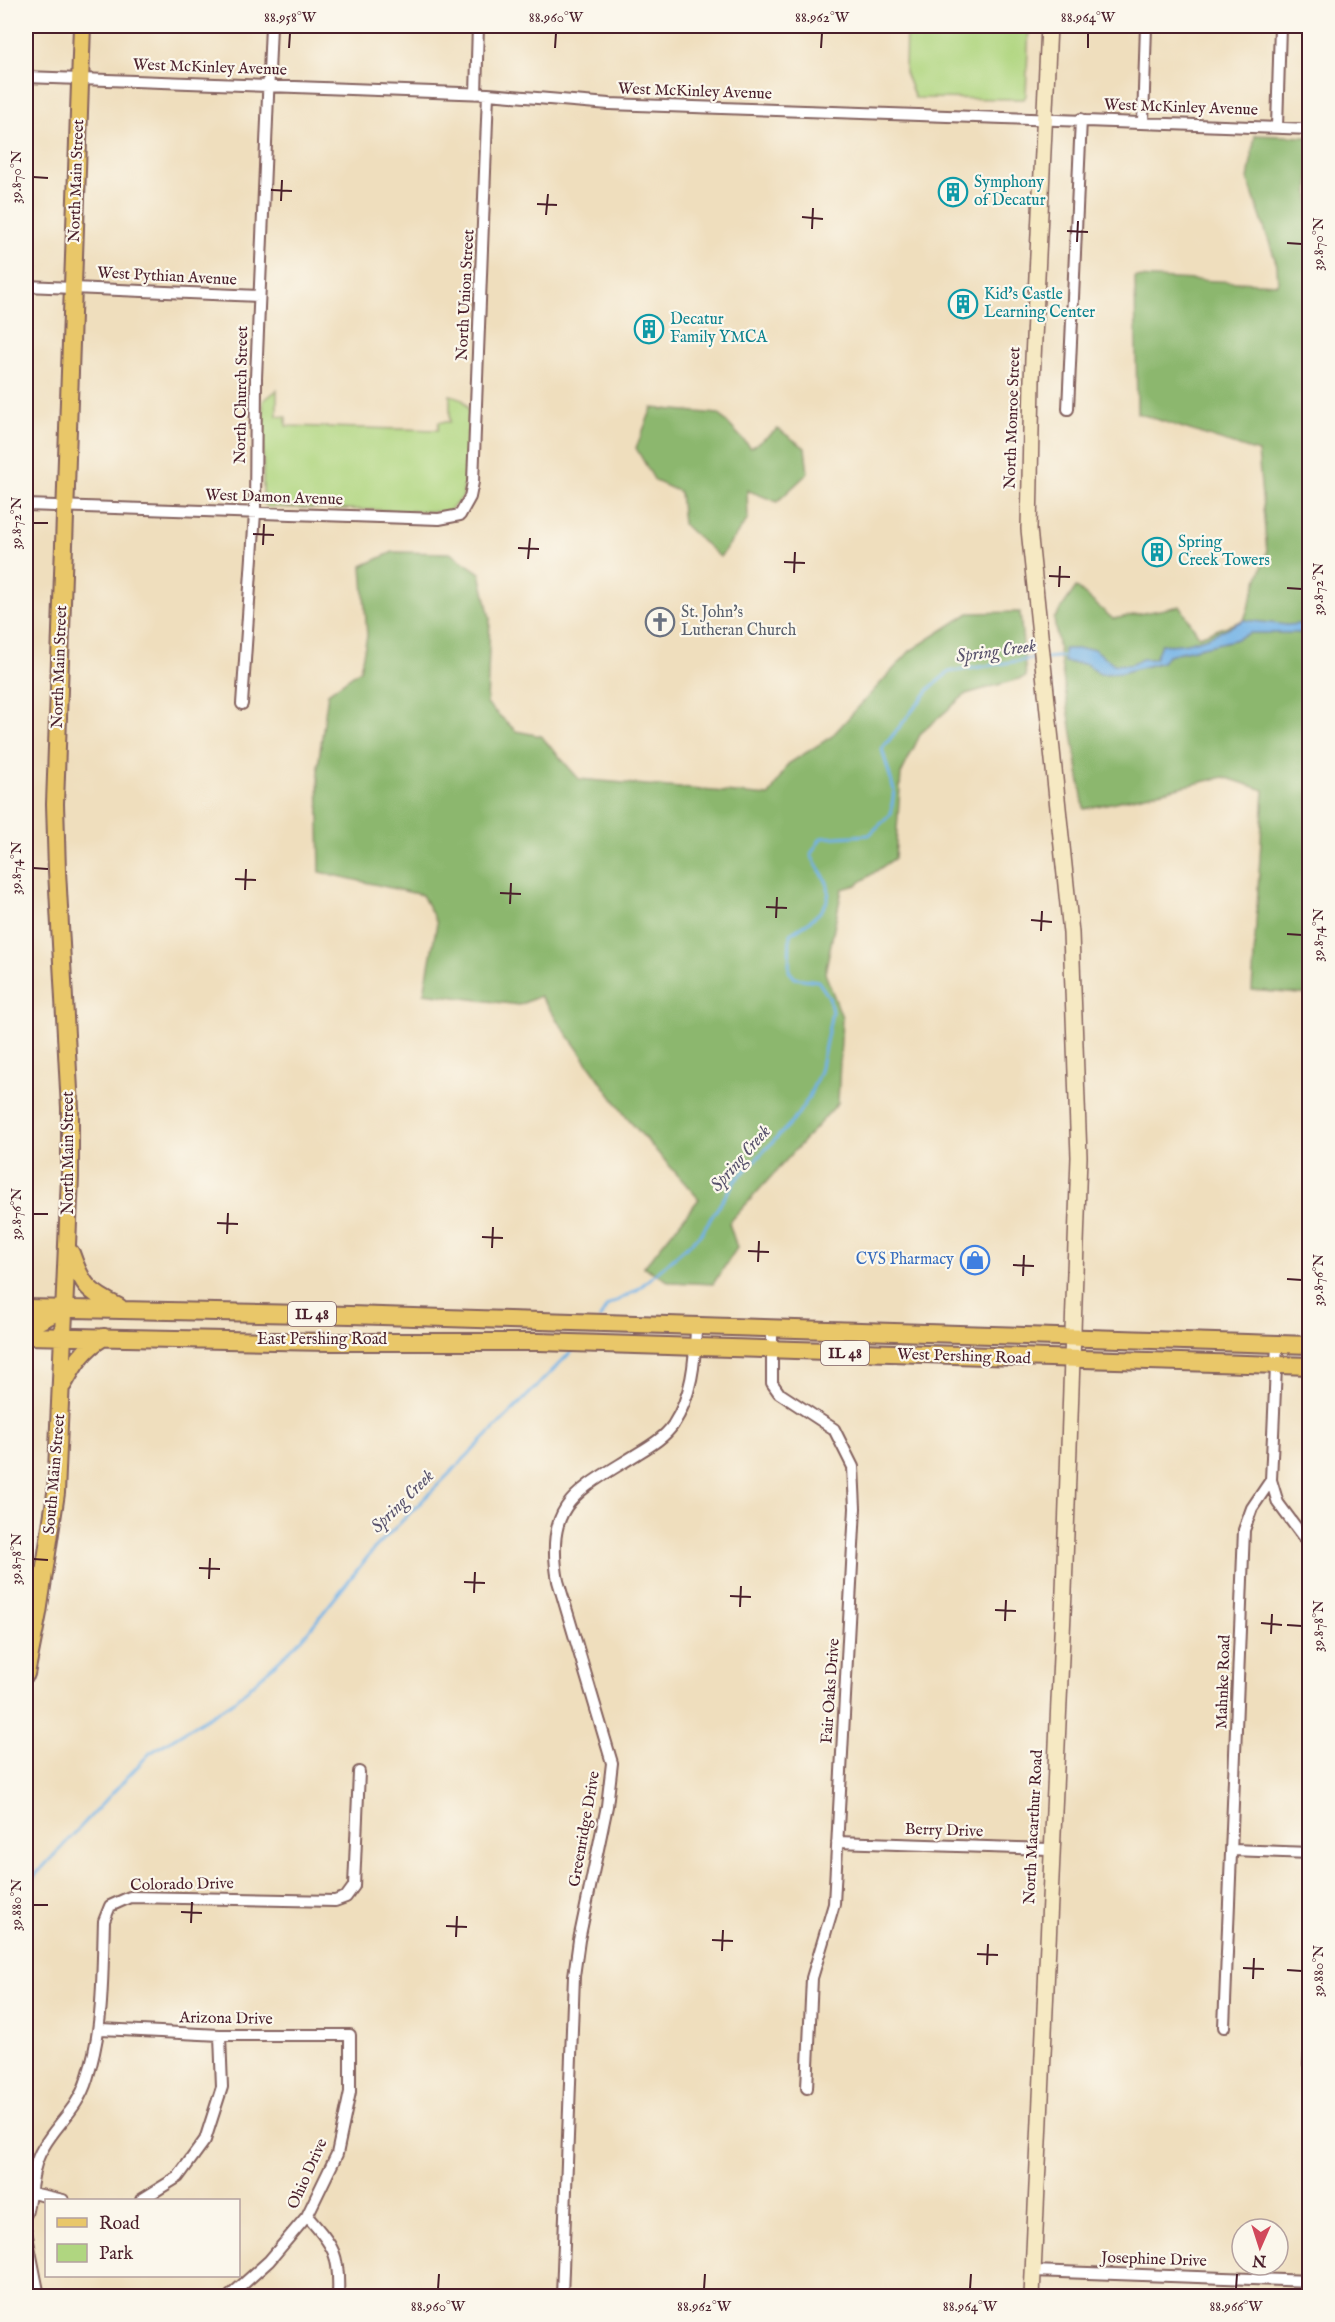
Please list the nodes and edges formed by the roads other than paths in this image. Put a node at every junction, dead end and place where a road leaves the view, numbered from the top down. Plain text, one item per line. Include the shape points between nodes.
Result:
1 (82, 26) edge
2 (271, 26) edge
3 (478, 26) edge
4 (1049, 26) edge
5 (1146, 26) edge
6 (1280, 26) edge
7 (26, 76) edge
8 (80, 78) junction
9 (268, 86) junction
10 (476, 94) junction
11 (489, 94) junction
12 (1081, 119) junction
13 (1046, 120) junction
14 (1143, 122) junction
15 (1276, 127) junction
16 (1310, 129) edge
17 (26, 286) edge
18 (74, 288) junction
19 (259, 297) junction
20 (1068, 409) dead end
21 (470, 497) joint
22 (26, 505) edge
23 (66, 506) junction
24 (255, 513) junction
25 (1045, 682) joint
26 (242, 704) dead end
27 (67, 1244) junction
28 (26, 1308) edge
29 (64, 1308) junction
30 (125, 1310) junction
31 (26, 1323) edge
32 (696, 1328) junction
33 (771, 1330) junction
34 (26, 1336) edge
35 (63, 1336) junction
36 (104, 1337) junction
37 (1072, 1339) junction
38 (1277, 1344) junction
39 (618, 1345) joint
40 (1310, 1345) edge
41 (695, 1349) junction
42 (771, 1350) junction
43 (1072, 1360) junction
44 (1276, 1365) junction
45 (1310, 1366) edge
46 (61, 1389) junction
47 (1271, 1480) junction
48 (1310, 1546) edge
49 (26, 1674) edge
50 (359, 1772) dead end
51 (837, 1842) junction
52 (1050, 1849) junction
53 (1232, 1850) junction
54 (1310, 1853) edge
55 (1224, 2027) dead end
56 (101, 2029) junction
57 (220, 2035) junction
58 (350, 2035) joint
59 (1310, 2052) edge
60 (1309, 2064) edge
61 (807, 2088) dead end
62 (32, 2193) junction
63 (59, 2199) edge
64 (143, 2199) edge
65 (26, 2214) edge
66 (307, 2216) junction
67 (26, 2231) edge
68 (1033, 2271) junction
69 (1310, 2281) edge
70 (39, 2296) edge
71 (230, 2296) edge
72 (338, 2296) edge
73 (562, 2296) edge
74 (1032, 2296) edge

1 - 8 main road, North Main Street
2 - 9 street, North Church Street
3 - 10 street
4 - 13 street, North Monroe Street
5 - 14 street
6 - 15 street
7 - 8 street, West McKinley Avenue
8 - 9 street, West McKinley Avenue
8 - 18 main road, North Main Street
9 - 10 street, West McKinley Avenue
9 - 19 street, North Church Street
10 - 11 street, West McKinley Avenue
11 - 13 street, West McKinley Avenue via 609,104
11 - 21 street, North Union Street
12 - 13 street, West McKinley Avenue
12 - 14 street, West McKinley Avenue
12 - 20 street
13 - 25 street, North Monroe Street via 1028,487 1034,595
14 - 15 street, West McKinley Avenue
15 - 16 street, West McKinley Avenue
17 - 18 street, West Pythian Avenue
18 - 19 street, West Pythian Avenue
18 - 23 main road, North Main Street
19 - 24 street, North Church Street
21 - 24 street, West Damon Avenue via 460,515 439,519
22 - 23 street, West Damon Avenue
23 - 24 street, West Damon Avenue
23 - 27 main road, North Main Street via 55,804 70,1108
24 - 26 street, North Church Street
25 - 37 street, North Macarthur Road via 1075,1001 1079,1146
27 - 29 main road, North Main Street
27 - 30 main road via 78,1277 88,1289
28 - 29 main road, IL 48
29 - 30 main road, IL 48
29 - 31 main road via 37,1322
29 - 35 main road, South Main Street
30 - 32 main road, West Pershing Road / IL 48
32 - 33 main road, West Pershing Road / IL 48
32 - 41 street, Greenridge Drive
33 - 37 main road, West Pershing Road / IL 48
33 - 42 street, Fair Oaks Drive
34 - 35 main road, East Pershing Road / IL 48
35 - 36 main road, East Pershing Road / IL 48
35 - 46 main road, South Main Street
36 - 39 main road, East Pershing Road / IL 48
36 - 46 main road via 90,1344
37 - 38 main road, West Pershing Road / IL 48
37 - 43 street, North Macarthur Road
38 - 40 main road, West Pershing Road / IL 48
38 - 44 street
39 - 41 main road, West Pershing Road / IL 48
41 - 42 main road, West Pershing Road / IL 48
41 - 73 street, Greenridge Drive via 690,1389 672,1426 661,1438 573,1498 561,1511 555,1532 558,1581 612,1763 574,1976
42 - 43 main road, West Pershing Road / IL 48
42 - 51 street, Fair Oaks Drive via 772,1383 779,1393 834,1429 853,1467 851,1621
43 - 44 main road, West Pershing Road / IL 48
43 - 52 street, North Macarthur Road
44 - 45 main road, West Pershing Road / IL 48
44 - 47 street
46 - 49 main road, South Main Street via 56,1493
47 - 48 street via 1278,1503
47 - 53 street, Mahnke Road via 1252,1508 1244,1530
50 - 56 street, Colorado Drive via 354,1886 346,1898 335,1901 130,1897 110,1906 104,1921
51 - 52 street, Berry Drive
51 - 61 street, Fair Oaks Drive via 834,1904 812,1978
52 - 68 street, North Macarthur Road
53 - 54 street
53 - 55 street, Mahnke Road
56 - 57 street, Arizona Drive
56 - 62 street, Colorado Drive via 87,2080 71,2113 43,2148 34,2169
57 - 58 street, Arizona Drive
57 - 64 street via 222,2087 205,2140 178,2177
58 - 66 street, Ohio Drive via 350,2092 337,2154
59 - 60 street
62 - 63 street
62 - 65 street, Colorado Drive
66 - 71 street, Ohio Drive via 269,2261
66 - 72 street via 333,2246
67 - 70 street
68 - 69 street, Josephine Drive
68 - 74 street, North Macarthur Road

